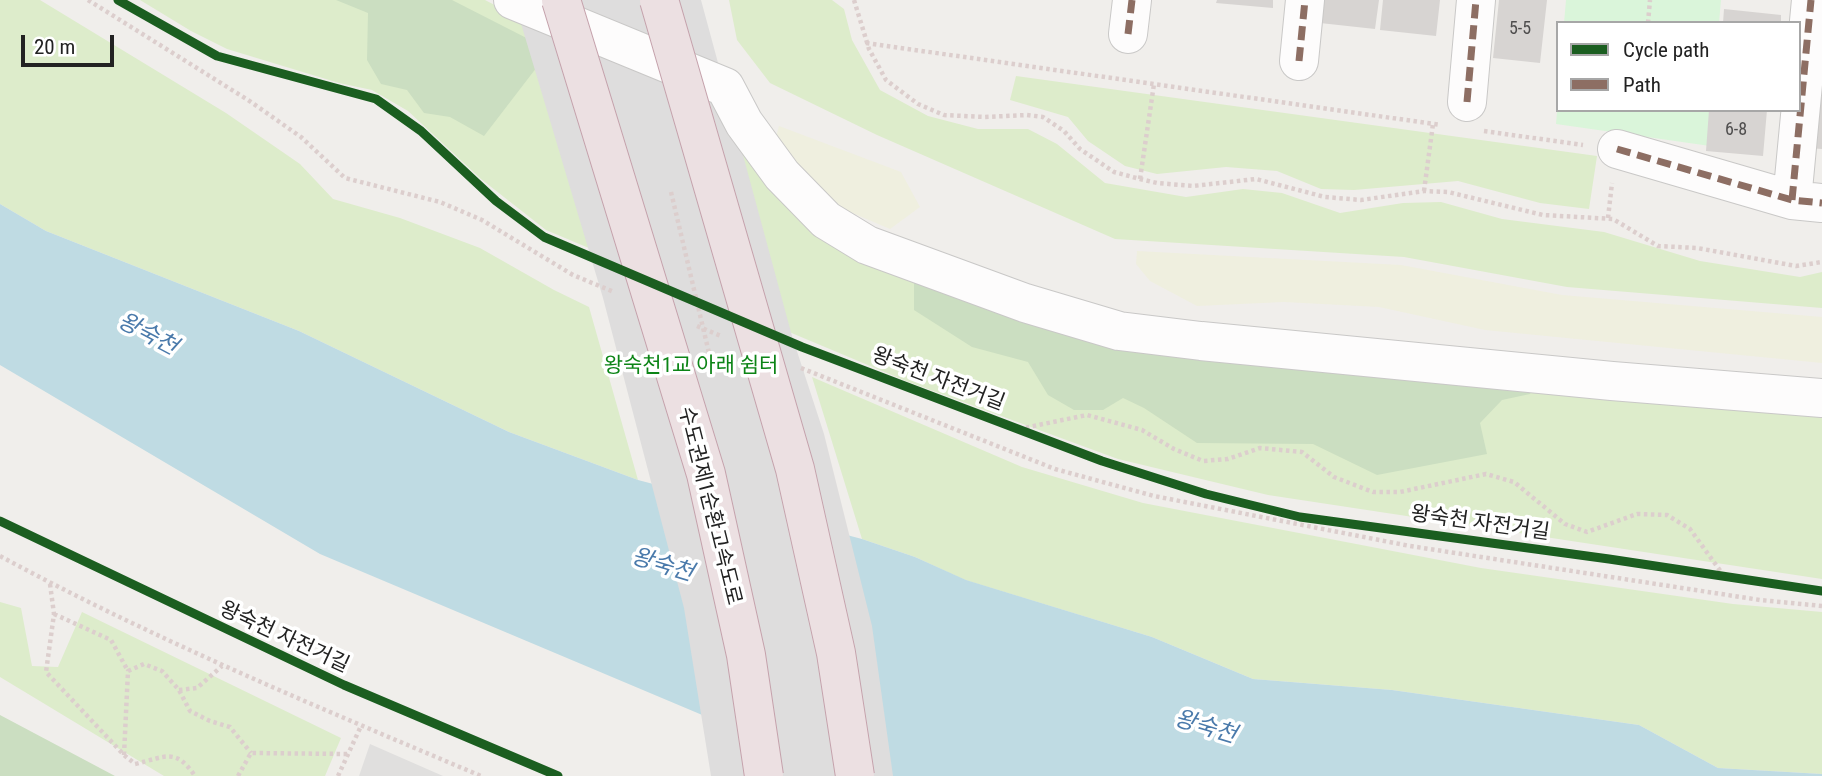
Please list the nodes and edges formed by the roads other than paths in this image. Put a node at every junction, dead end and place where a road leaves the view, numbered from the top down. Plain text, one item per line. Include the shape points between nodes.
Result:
1 (513, 0) edge
2 (561, 0) edge
3 (659, 0) edge
4 (1306, 0) edge
5 (1476, 0) edge
6 (1811, 0) edge
7 (1299, 61) dead end
8 (1462, 119) road end
9 (1617, 149) road end
10 (1807, 201) edge
11 (1822, 398) edge
12 (764, 776) edge
13 (855, 776) edge

1 - 11 street via 725,88 782,175 826,220 867,245 1025,303 1119,331 1201,341
2 - 12 highway, 수도권제1순환고속도로, bridge via 706,474 746,655
3 - 13 highway, bridge via 795,469 836,653
4 - 7 street
5 - 8 street
6 - 10 street
9 - 10 street

